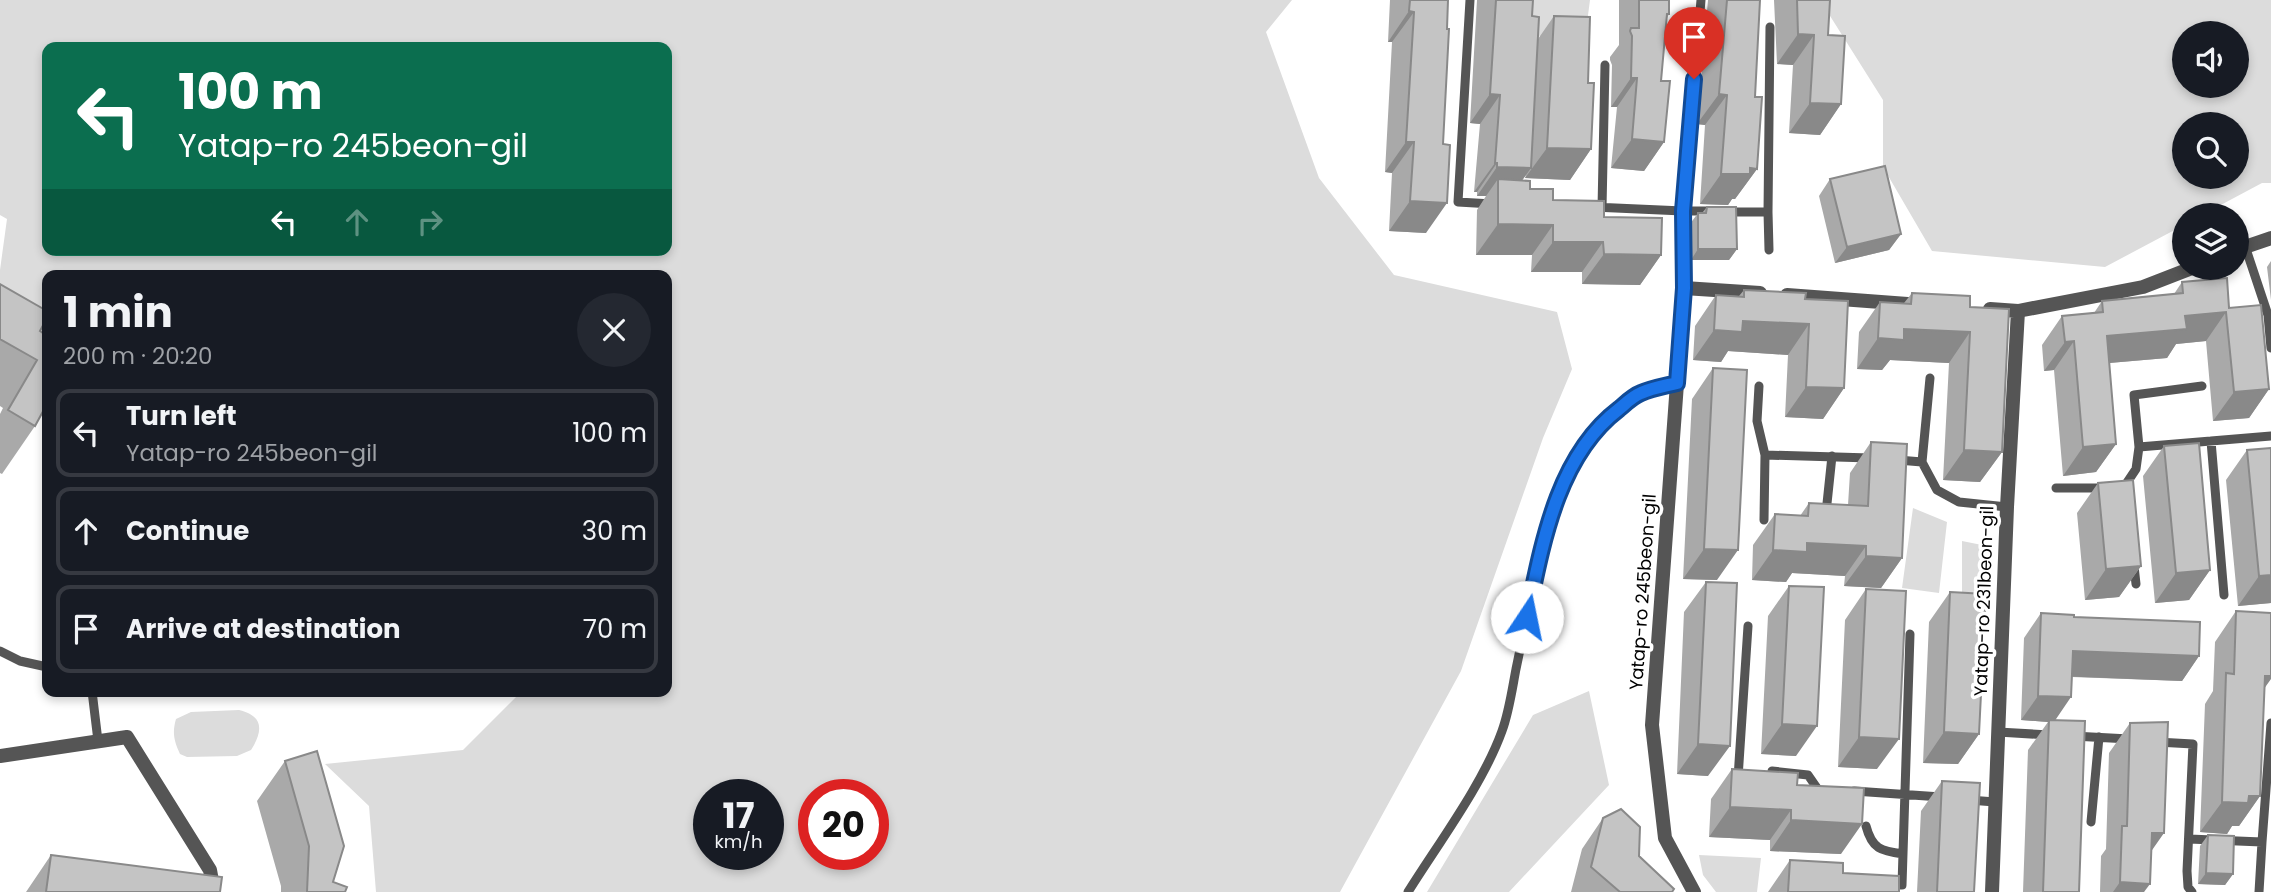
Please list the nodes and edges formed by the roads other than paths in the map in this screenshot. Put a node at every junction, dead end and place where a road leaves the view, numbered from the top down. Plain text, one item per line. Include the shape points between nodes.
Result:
1 (1469, 0) edge
2 (1701, 0) edge
3 (1770, 27) dead end
4 (1605, 65) dead end
5 (1505, 204) edge
6 (1578, 207) edge
7 (1602, 208) junction
8 (1683, 211) junction
9 (1768, 212) junction
10 (2271, 237) edge
11 (2249, 245) edge
12 (1769, 250) dead end
13 (2249, 267) edge
14 (2172, 276) edge
15 (1684, 288) junction
16 (1934, 306) edge
17 (1976, 309) edge
18 (2018, 312) junction
19 (2269, 315) edge
20 (2271, 348) edge
21 (1930, 379) dead end
22 (1677, 383) junction
23 (1759, 386) dead end
24 (2202, 386) dead end
25 (2271, 436) edge
26 (2211, 441) junction
27 (2139, 447) junction
28 (1765, 455) junction
29 (1832, 456) junction
30 (1922, 462) junction
31 (2126, 484) junction
32 (2056, 488) dead end
33 (2127, 496) edge
34 (2007, 507) junction
35 (1825, 518) edge
36 (1764, 520) dead end
37 (2133, 559) edge
38 (2136, 584) edge
39 (2224, 595) dead end
40 (1748, 626) dead end
41 (1910, 634) dead end
42 (0, 652) edge
43 (42, 666) edge
44 (93, 697) edge
45 (2271, 723) edge
46 (1998, 732) junction
47 (2099, 737) junction
48 (2139, 740) edge
49 (98, 741) junction
50 (2152, 741) edge
51 (0, 756) edge
52 (1772, 771) edge
53 (1740, 784) edge
54 (1816, 788) junction
55 (1803, 789) edge
56 (1829, 789) edge
57 (1842, 790) edge
58 (1904, 794) junction
59 (1995, 802) junction
60 (2091, 822) dead end
61 (1866, 826) edge
62 (2189, 839) junction
63 (2262, 842) junction
64 (1903, 853) junction
65 (1877, 885) edge
66 (215, 892) edge
67 (1408, 892) edge
68 (1694, 892) edge
69 (1992, 892) edge
70 (2192, 892) edge
71 (2259, 892) edge

1 - 5 lane via 1458,202
2 - 8 lane
3 - 9 lane
4 - 7 lane
6 - 7 lane
7 - 8 lane
8 - 9 lane
8 - 15 lane
9 - 12 lane
10 - 11 street
13 - 19 lane
14 - 18 street via 2143,288
15 - 16 street
15 - 22 street, Yatap-ro 245beon-gil
17 - 18 street
18 - 34 street, Yatap-ro 231beon-gil
19 - 20 lane
21 - 30 lane
22 - 67 lane via 1638,393 1607,418 1580,450 1546,536 1502,731
22 - 68 street, Yatap-ro 245beon-gil via 1653,725 1665,838
23 - 28 lane via 1757,421
24 - 27 lane via 2134,395
25 - 26 lane
26 - 27 lane
26 - 39 lane
27 - 31 lane via 2136,469
28 - 29 lane
28 - 36 lane
29 - 30 lane
29 - 35 lane
30 - 34 lane via 1937,489 1959,502
31 - 32 lane via 2101,489
31 - 33 lane
34 - 46 street, Yatap-ro 231beon-gil
37 - 38 lane
40 - 53 lane
41 - 58 lane
42 - 43 lane
44 - 49 lane
45 - 63 lane
46 - 47 lane
46 - 59 street, Yatap-ro 231beon-gil
47 - 48 lane
47 - 60 lane
49 - 51 street
49 - 66 street via 127,737
50 - 62 lane via 2193,744
52 - 54 lane via 1808,775
54 - 55 lane
54 - 56 lane
57 - 58 lane
58 - 59 lane
58 - 64 lane
59 - 69 street, Yatap-ro 231beon-gil
61 - 64 lane via 1869,839 1883,851
62 - 63 lane
62 - 70 lane via 2188,887
63 - 71 lane
64 - 65 lane via 1902,885

